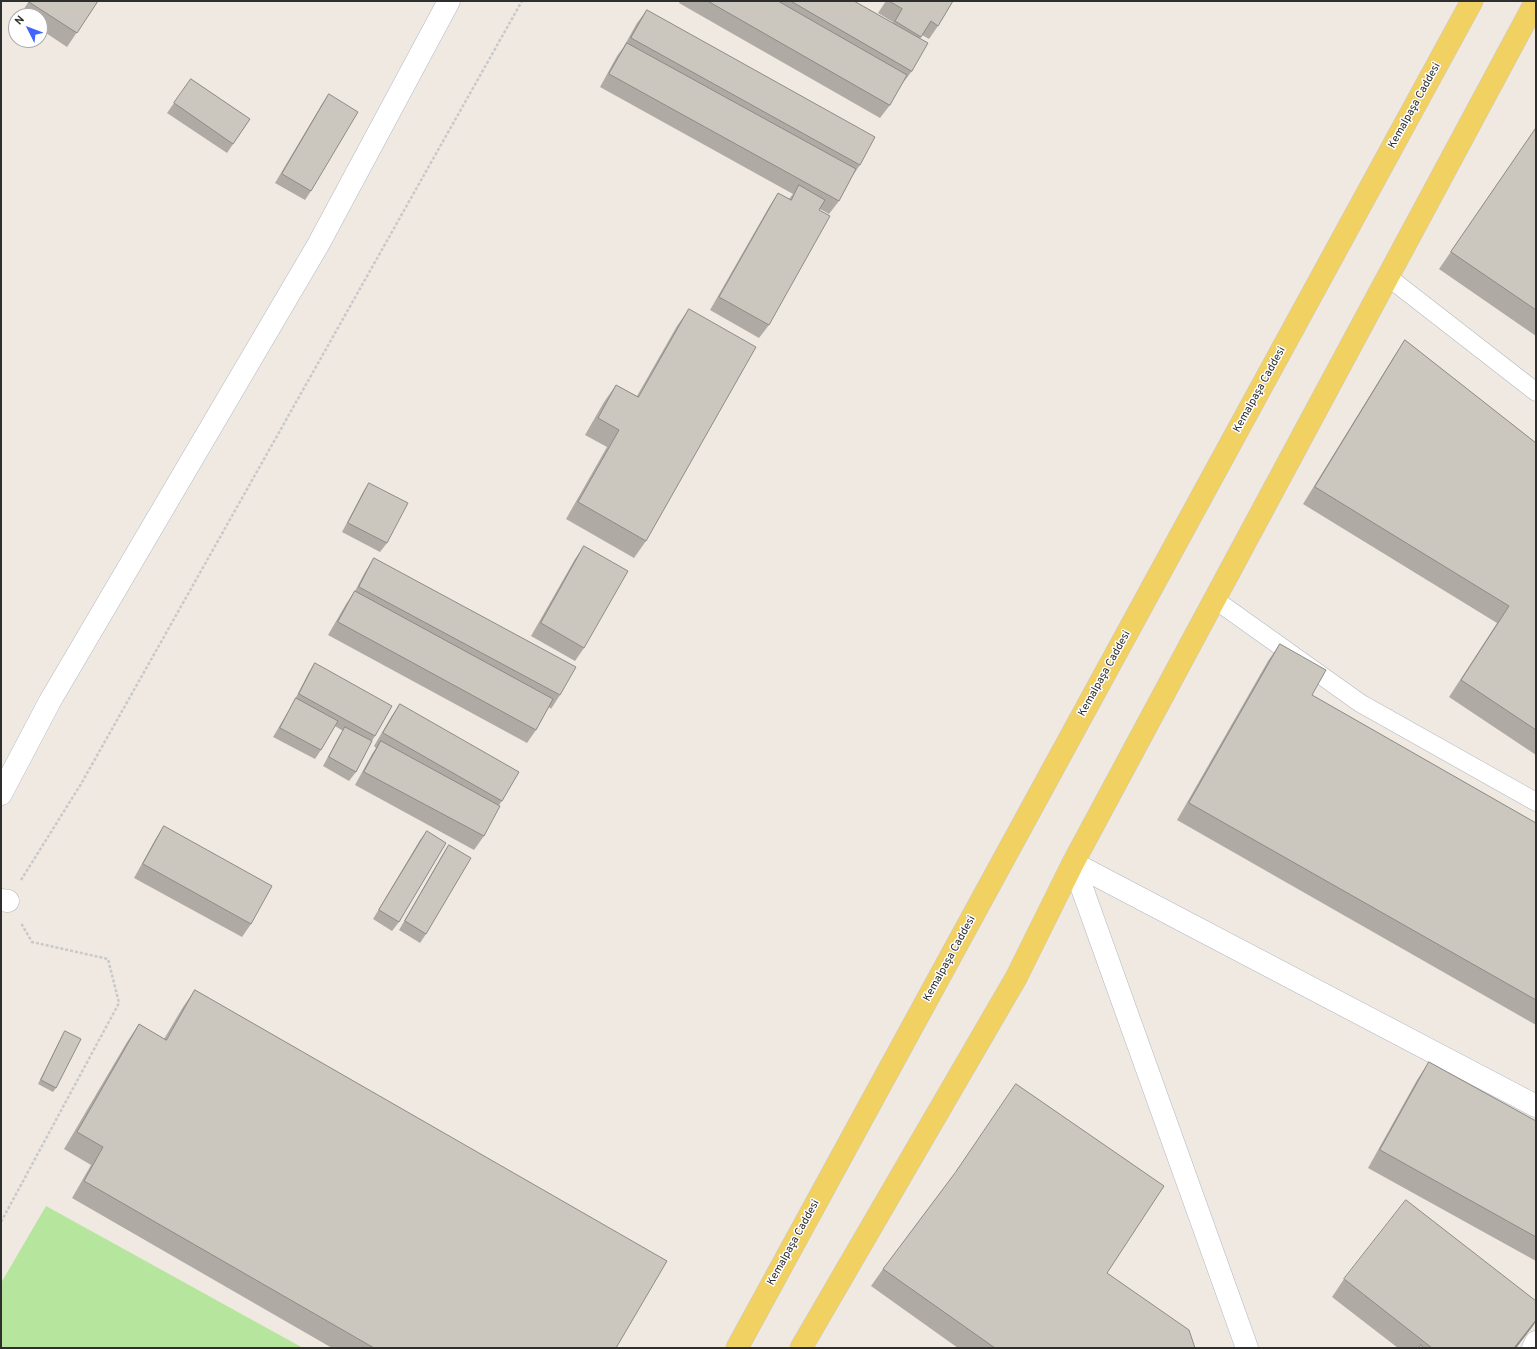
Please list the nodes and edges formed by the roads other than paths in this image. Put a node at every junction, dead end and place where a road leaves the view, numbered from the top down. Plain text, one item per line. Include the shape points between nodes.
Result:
1 (449, 1) edge
2 (1472, 1) edge
3 (1536, 1) edge
4 (1388, 277) junction
5 (1536, 392) edge
6 (1214, 599) junction
7 (1, 794) edge
8 (1536, 802) edge
9 (1072, 863) junction
10 (1536, 1106) edge
11 (1536, 1342) edge
12 (737, 1348) edge
13 (801, 1348) edge
14 (1248, 1348) edge
15 (1533, 1348) edge

1 - 7 street via 318,245 50,701
2 - 12 main road, Kemalpaşa Caddesi
3 - 4 main road
4 - 5 lane
4 - 6 main road
6 - 8 lane via 1360,703
6 - 9 main road
9 - 10 street
9 - 13 main road via 1016,978
9 - 14 street
11 - 15 street

